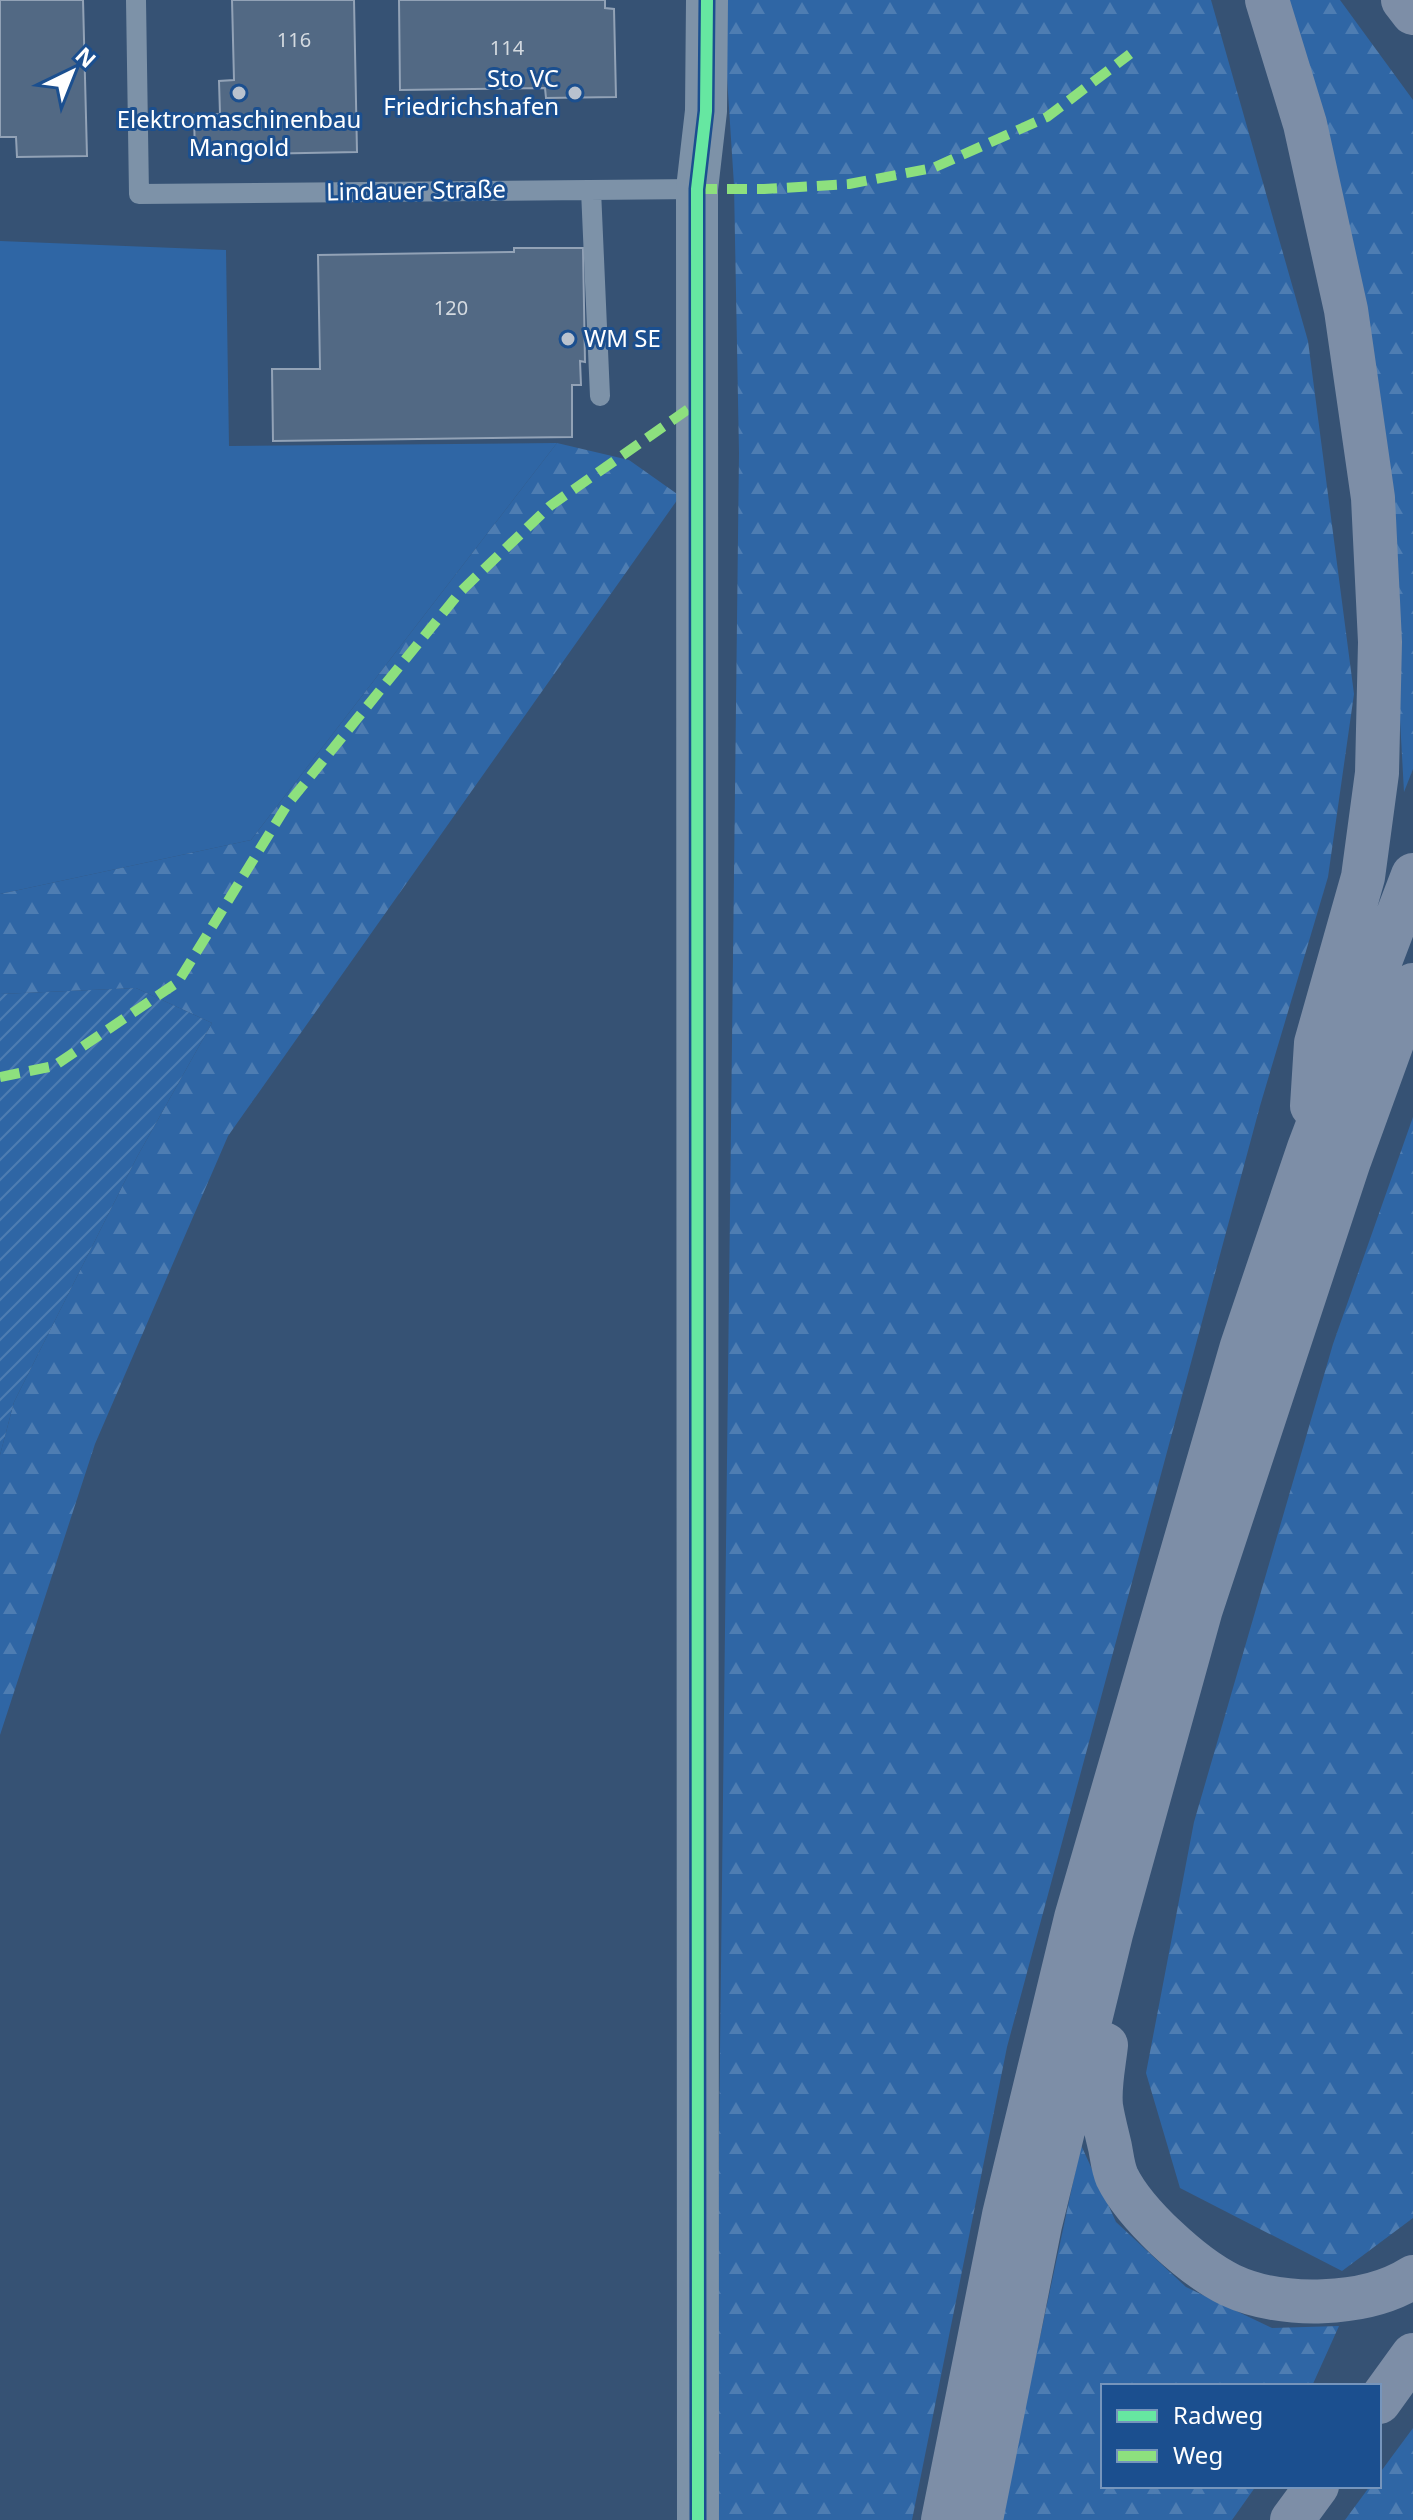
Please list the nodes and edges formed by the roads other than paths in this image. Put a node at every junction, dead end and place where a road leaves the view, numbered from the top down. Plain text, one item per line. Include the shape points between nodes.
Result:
1 (136, 0) edge
2 (707, 0) edge
3 (1267, 0) edge
4 (1403, 0) edge
5 (1413, 13) edge
6 (697, 189) junction
7 (591, 190) junction
8 (600, 396) dead end
9 (1413, 875) edge
10 (1413, 985) edge
11 (1309, 1148) junction
12 (1111, 1934) junction
13 (1413, 2277) edge
14 (1413, 2355) edge
15 (1381, 2399) edge
16 (1316, 2488) edge
17 (698, 2520) edge
18 (943, 2520) edge
19 (981, 2520) edge
20 (1292, 2520) edge

1 - 7 lane, Lindauer Straße via 139,194
2 - 6 street via 706,111
3 - 11 main road via 1305,124 1346,310 1373,498 1380,642 1377,773 1363,877 1316,1043
4 - 5 main road
6 - 7 lane, Lindauer Straße
6 - 17 street
7 - 8 lane
9 - 11 main road
10 - 12 main road via 1342,1179 1201,1609
11 - 18 main road via 1242,1346 1076,1918 1004,2215
12 - 13 main road via 1101,2103 1116,2176 1145,2218 1229,2285 1266,2297 1360,2297
12 - 19 main road via 1040,2225
14 - 15 main road
16 - 20 main road

